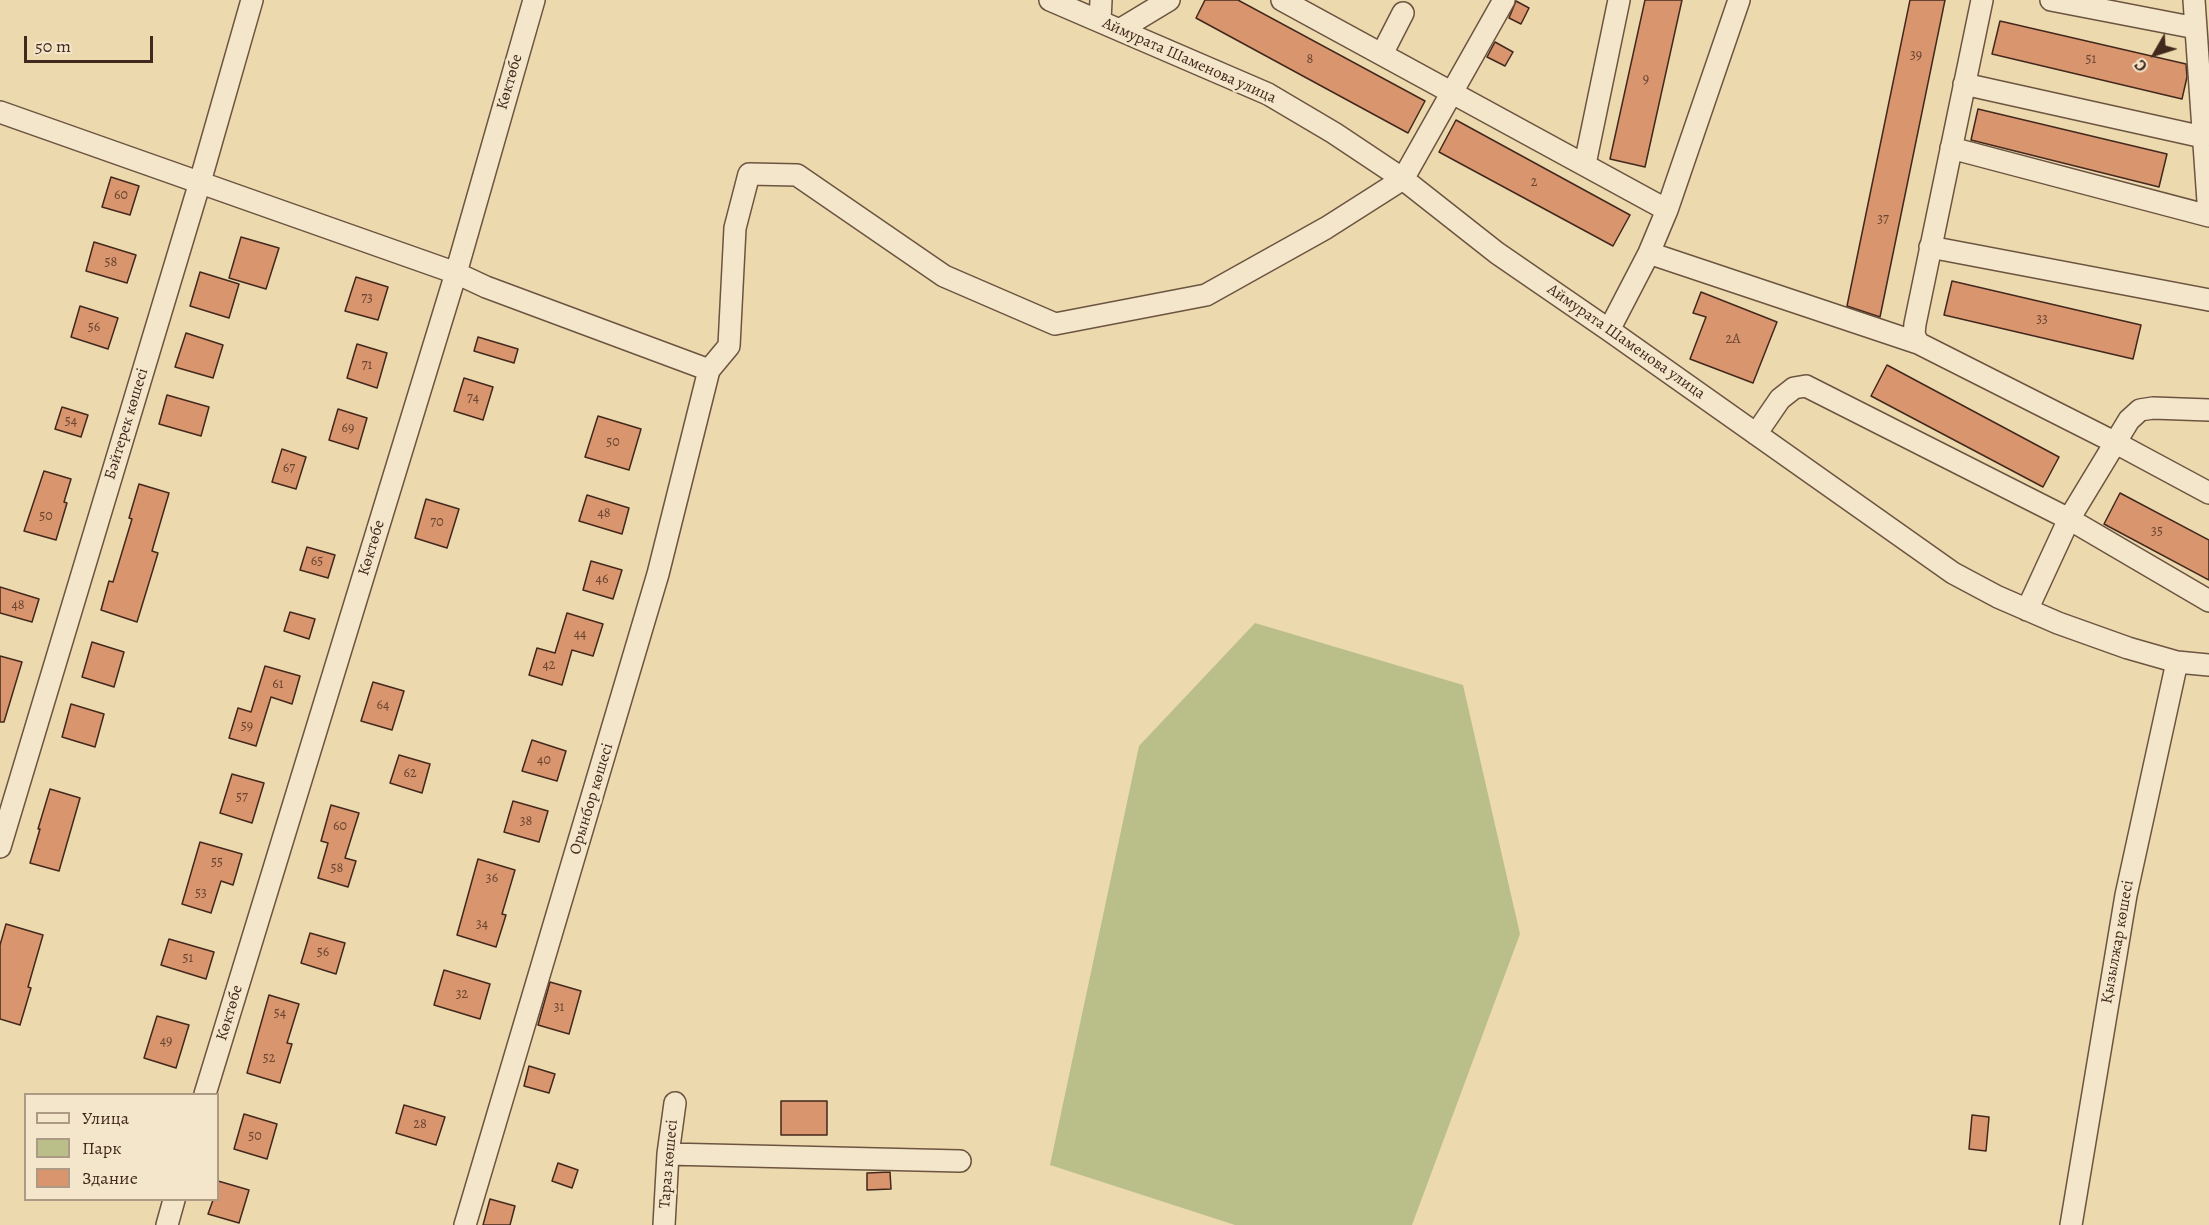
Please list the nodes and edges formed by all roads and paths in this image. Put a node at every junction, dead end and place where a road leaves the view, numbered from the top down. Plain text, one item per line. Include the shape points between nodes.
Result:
1 (252, 0) edge
2 (534, 0) edge
3 (1050, 0) edge
4 (1101, 0) edge
5 (1169, 0) edge
6 (1282, 0) edge
7 (1504, 0) edge
8 (1619, 0) edge
9 (1739, 0) edge
10 (1982, 0) edge
11 (2051, 0) edge
12 (2194, 0) edge
13 (1403, 13) dead end
14 (1100, 21) junction
15 (2196, 28) junction
16 (1121, 29) junction
17 (1382, 54) junction
18 (1964, 84) junction
19 (1453, 93) junction
20 (0, 112) edge
21 (2204, 137) junction
22 (1951, 148) junction
23 (1585, 164) junction
24 (1403, 179) junction
25 (200, 182) junction
26 (1667, 210) junction
27 (2209, 216) edge
28 (1930, 247) junction
29 (1649, 253) junction
30 (456, 273) junction
31 (2209, 300) edge
32 (1609, 330) junction
33 (1918, 343) junction
34 (709, 370) junction
35 (2209, 410) edge
36 (1756, 434) junction
37 (2116, 443) junction
38 (2209, 493) edge
39 (2069, 519) junction
40 (2209, 601) edge
41 (2027, 610) junction
42 (2177, 662) junction
43 (2209, 664) edge
44 (0, 847) edge
45 (206, 1093) edge
46 (675, 1102) dead end
47 (668, 1154) junction
48 (960, 1161) dead end
49 (174, 1201) edge
50 (167, 1225) edge
51 (465, 1225) edge
52 (663, 1225) edge
53 (2071, 1225) edge

1 - 25 street, Бәйтерек көшесі
2 - 30 street, Көктөбе
3 - 14 street, Аймурата Шаменова улица
4 - 14 street
5 - 16 street
6 - 17 street
7 - 19 street
8 - 23 street
9 - 26 street
10 - 18 street
11 - 15 street
12 - 15 street
13 - 17 street
14 - 16 street, Аймурата Шаменова улица
15 - 21 street
16 - 24 street, Аймурата Шаменова улица via 1268,94
17 - 19 street
18 - 21 street
18 - 22 street
19 - 23 street
19 - 24 street
20 - 25 street
21 - 27 street
22 - 27 street
22 - 28 street
23 - 26 street
24 - 32 street, Аймурата Шаменова улица via 1497,253
24 - 34 street via 1326,228 1206,295 1055,324 944,276 797,175 749,174 735,228 729,346
25 - 30 street
25 - 44 street, Бәйтерек көшесі
26 - 29 street
28 - 31 street
28 - 33 street via 1915,324
29 - 32 street
29 - 33 street
30 - 34 street
30 - 45 street, Көктөбе
32 - 36 street, Аймурата Шаменова улица
33 - 37 street
34 - 51 street, Орынбор көшесі via 658,574
35 - 37 street via 2140,410 2129,420
36 - 39 street via 1780,399 1794,388 1806,386
36 - 41 street, Аймурата Шаменова улица via 1953,573
37 - 38 street
37 - 39 street
39 - 40 street
39 - 41 street
41 - 42 street, Аймурата Шаменова улица
42 - 43 street, Аймурата Шаменова улица
42 - 53 street, Қызылжар көшесі via 2126,896
46 - 47 street, Тараз көшесі
47 - 48 street
47 - 52 street, Тараз көшесі
49 - 50 street

